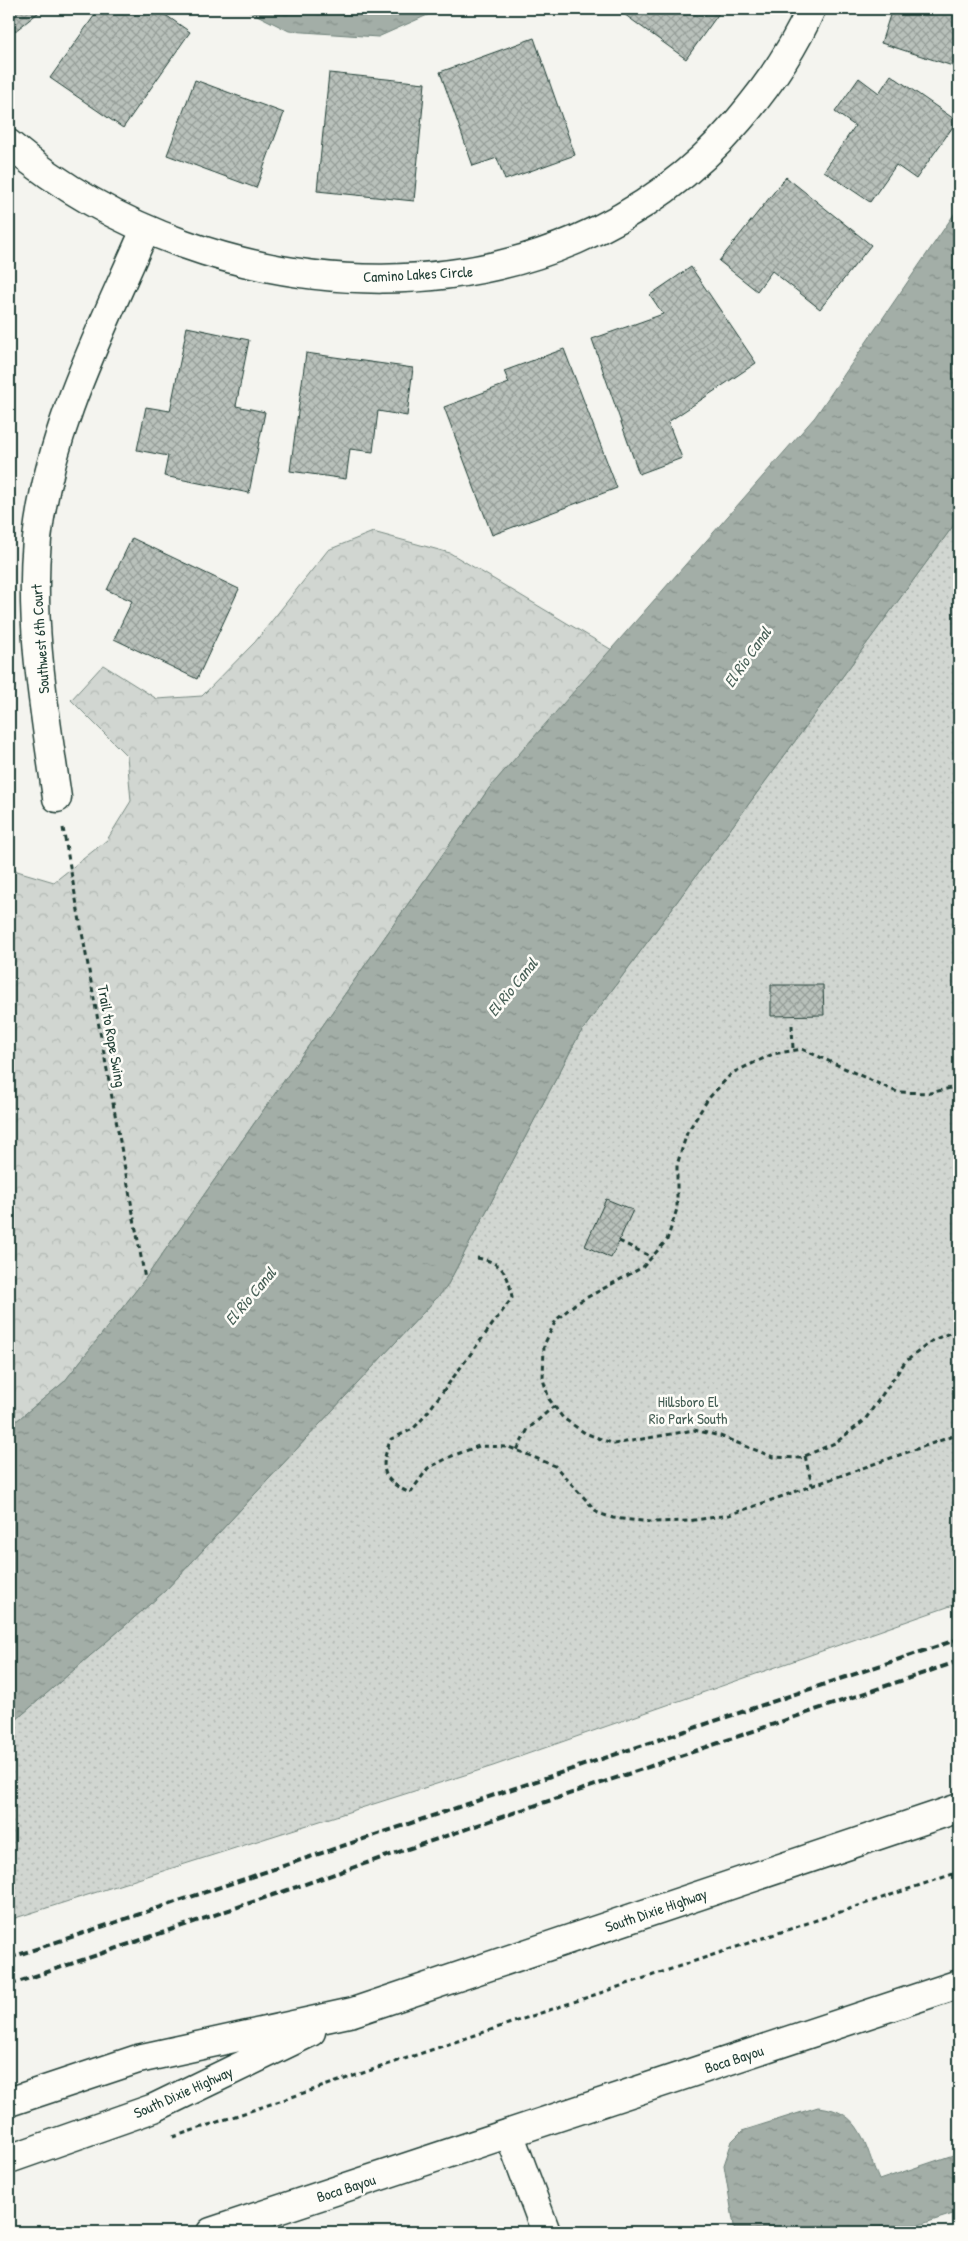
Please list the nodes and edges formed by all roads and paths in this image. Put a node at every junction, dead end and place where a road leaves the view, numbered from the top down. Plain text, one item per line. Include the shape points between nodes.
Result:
1 (811, 9) edge
2 (9, 144) edge
3 (146, 230) junction
4 (57, 798) joint
5 (792, 1025) dead end
6 (792, 1050) junction
7 (959, 1086) edge
8 (619, 1241) dead end
9 (652, 1257) junction
10 (477, 1258) dead end
11 (145, 1279) dead end
12 (959, 1329) edge
13 (554, 1406) junction
14 (959, 1434) edge
15 (517, 1450) junction
16 (805, 1456) junction
17 (812, 1485) junction
18 (959, 1808) edge
19 (959, 1872) edge
20 (959, 1984) edge
21 (353, 2012) junction
22 (9, 2102) edge
23 (509, 2133) junction
24 (169, 2138) dead end
25 (9, 2159) edge
26 (211, 2232) edge
27 (546, 2232) edge

1 - 3 street, Camino Lakes Circle via 767,86 718,144 690,170 628,214 567,244 524,260 449,275 380,279 311,275 243,263
2 - 3 street, Camino Lakes Circle via 33,165 91,202
3 - 4 street, Southwest 6th Court via 69,407 49,472 38,538 34,605 39,672
4 - 11 path, Trail to Rope Swing
5 - 6 path
6 - 7 path via 802,1049 897,1092 930,1093
6 - 9 path via 773,1054 732,1073 708,1098 687,1132 678,1165 677,1208 667,1240
8 - 9 path
9 - 13 path via 643,1267 575,1304 556,1320 544,1345 543,1379
10 - 15 path via 493,1261 504,1272 510,1281 512,1298 424,1417 413,1429 391,1439 384,1457 384,1474 395,1486 410,1493 428,1468 452,1456 479,1446
12 - 16 path via 933,1340 905,1362 864,1421 835,1443
13 - 15 path via 528,1429
13 - 16 path via 563,1418 585,1433 614,1444 694,1430 720,1436 773,1457
14 - 17 path
15 - 17 path via 555,1466 598,1513 613,1518 651,1522 729,1515
16 - 17 path
18 - 21 street, South Dixie Highway
19 - 24 path
20 - 23 street, Boca Bayou
21 - 22 street, South Dixie Highway via 138,2059
21 - 25 street, South Dixie Highway via 154,2108
23 - 26 street, Boca Bayou
23 - 27 street

